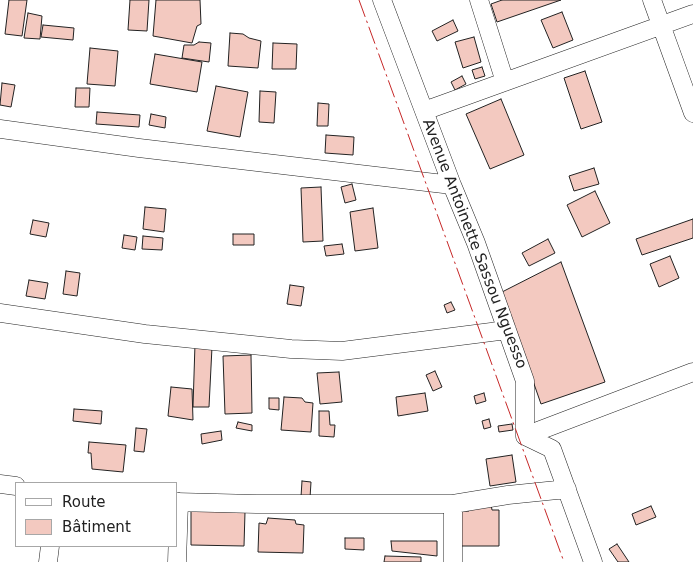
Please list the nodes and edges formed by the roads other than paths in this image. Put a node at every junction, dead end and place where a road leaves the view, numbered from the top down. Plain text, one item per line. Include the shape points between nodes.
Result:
1 (382, 0) edge
2 (479, 0) edge
3 (652, 0) edge
4 (693, 14) edge
5 (661, 26) junction
6 (505, 82) junction
7 (424, 111) junction
8 (693, 113) edge
9 (0, 129) edge
10 (452, 185) junction
11 (0, 313) edge
12 (507, 330) junction
13 (693, 372) edge
14 (525, 436) junction
15 (0, 484) edge
16 (15, 486) edge
17 (567, 489) junction
18 (178, 502) edge
19 (453, 504) junction
20 (50, 547) edge
21 (177, 547) edge
22 (48, 562) edge
23 (177, 562) edge
24 (453, 562) edge
25 (593, 562) edge

1 - 7 street, Avenue Antoinette Sassou Nguesso
2 - 6 street
3 - 5 street
4 - 5 street
5 - 6 street
5 - 8 street
6 - 7 street
7 - 10 street, Avenue Antoinette Sassou Nguesso
9 - 10 street
10 - 12 street, Avenue Antoinette Sassou Nguesso
11 - 12 street via 145,334 342,351
12 - 14 street, Avenue Antoinette Sassou Nguesso via 525,381
13 - 14 street
14 - 17 street via 552,450
15 - 16 street
17 - 19 street via 508,494
17 - 25 street
18 - 19 street
19 - 24 street
20 - 22 street
21 - 23 street

